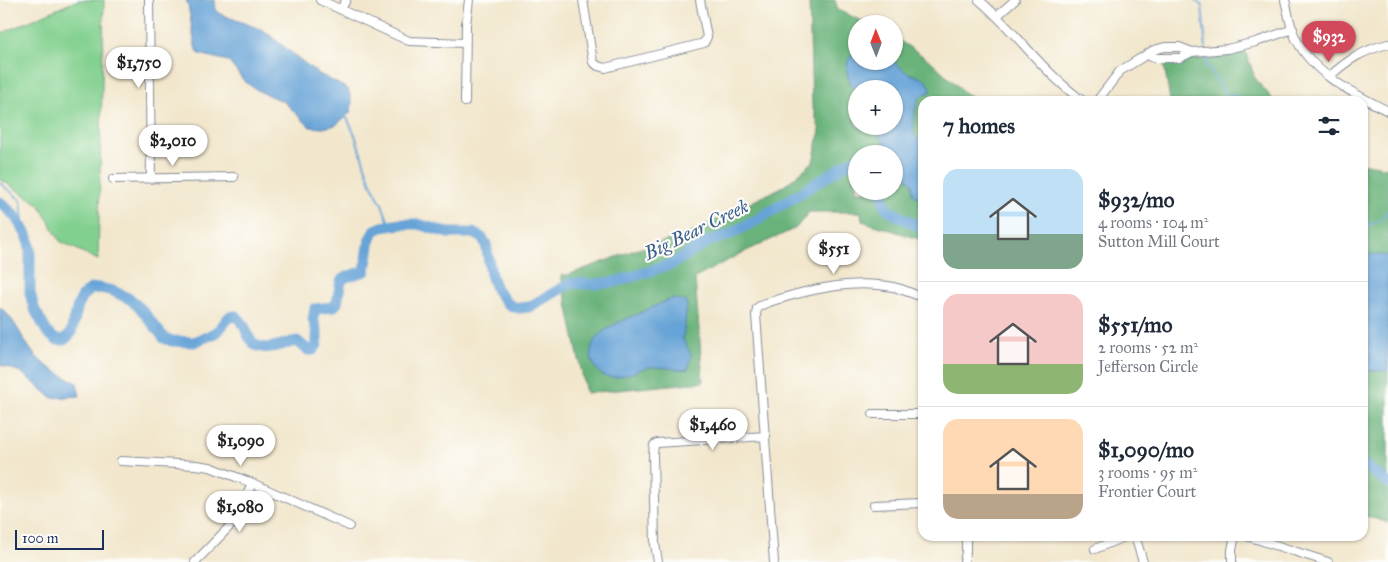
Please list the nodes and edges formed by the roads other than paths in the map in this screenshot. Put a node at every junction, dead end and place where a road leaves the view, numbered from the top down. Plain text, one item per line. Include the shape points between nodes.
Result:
1 (149, 0) edge
2 (320, 0) edge
3 (346, 0) edge
4 (469, 0) edge
5 (583, 0) edge
6 (700, 0) edge
7 (979, 0) edge
8 (1015, 0) edge
9 (1285, 0) edge
10 (341, 9) junction
11 (997, 16) junction
12 (1293, 29) junction
13 (465, 43) junction
14 (1388, 44) edge
15 (1330, 77) junction
16 (1077, 96) edge
17 (1101, 96) edge
18 (1361, 96) edge
19 (1368, 100) edge
20 (466, 102) dead end
21 (1388, 111) edge
22 (234, 177) dead end
23 (113, 179) dead end
24 (151, 179) junction
25 (918, 296) edge
26 (873, 414) dead end
27 (918, 414) edge
28 (766, 436) junction
29 (121, 461) dead end
30 (252, 483) junction
31 (918, 503) edge
32 (874, 505) dead end
33 (349, 526) dead end
34 (966, 541) edge
35 (1114, 541) edge
36 (1137, 541) edge
37 (1234, 541) edge
38 (1263, 541) edge
39 (1095, 549) dead end
40 (195, 562) edge
41 (658, 562) edge
42 (774, 562) edge
43 (964, 562) edge
44 (1143, 562) edge
45 (1232, 562) edge
46 (1328, 562) edge

1 - 24 street
2 - 10 street
3 - 10 street
4 - 13 street
5 - 6 street via 593,62 605,68 704,42 707,37
7 - 11 street
8 - 11 street
9 - 12 street
10 - 13 street via 409,41
11 - 16 street via 1050,74
12 - 15 street via 1294,36 1311,61
12 - 17 street via 1256,42 1192,52 1180,58 1147,55 1120,71
13 - 20 street
14 - 15 street via 1358,55
15 - 18 street
19 - 21 street
22 - 24 street
23 - 24 street
25 - 28 street via 873,284 840,286 795,294 756,309
26 - 27 street
28 - 41 street via 654,445
28 - 42 street
29 - 30 street via 210,467
30 - 33 street
30 - 40 street via 234,522
31 - 32 street
34 - 43 street
35 - 39 street
36 - 44 street
37 - 45 street
38 - 46 street

